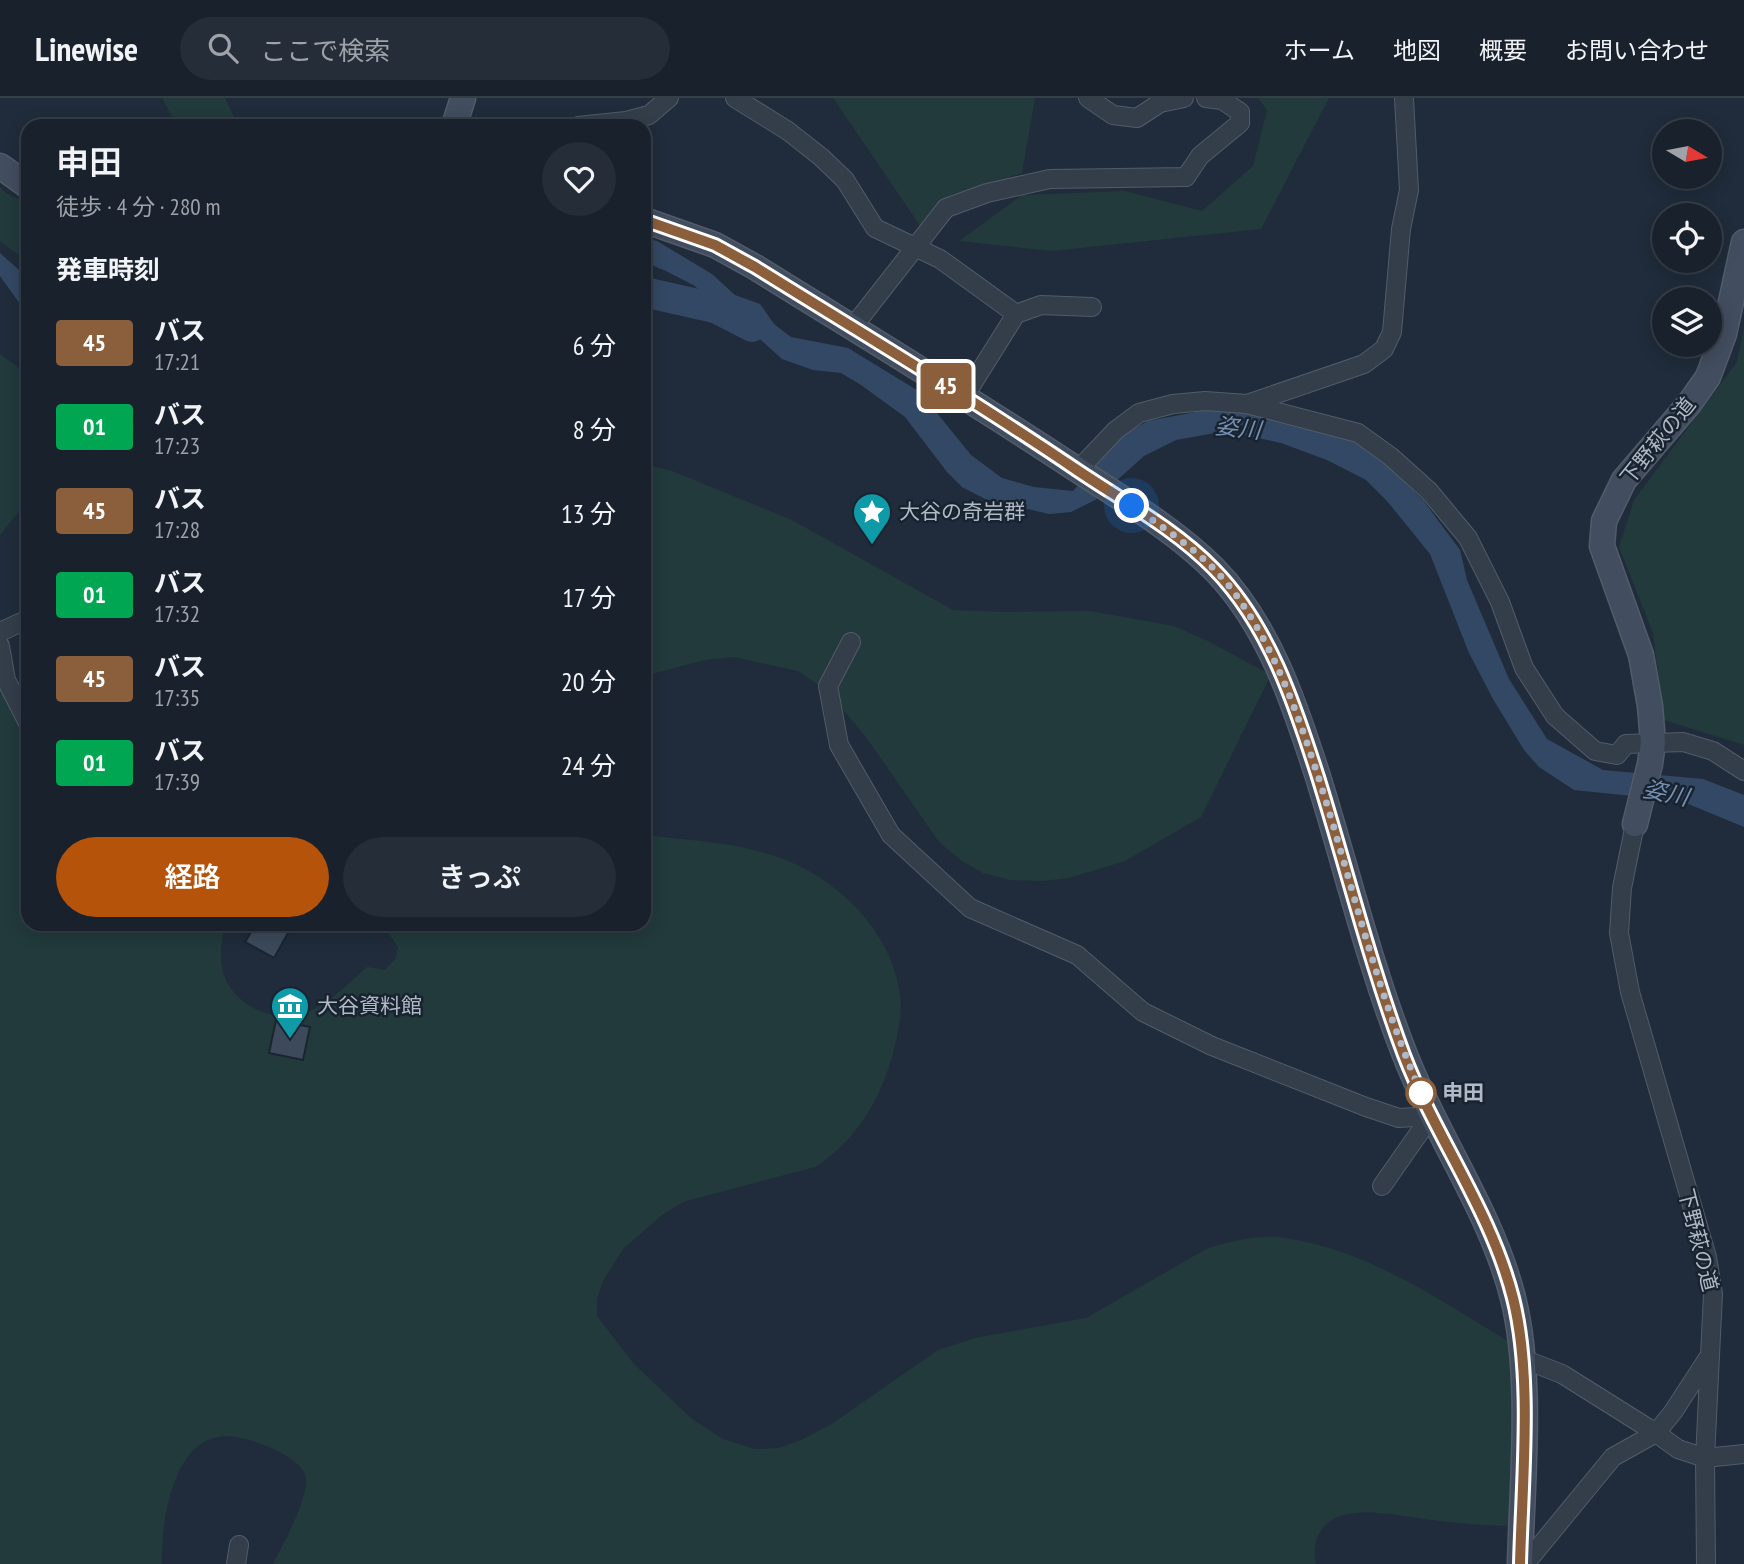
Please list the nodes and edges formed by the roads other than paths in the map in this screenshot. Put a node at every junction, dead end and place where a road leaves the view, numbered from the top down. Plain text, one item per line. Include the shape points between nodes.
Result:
1 (463, 98) edge
2 (669, 98) edge
3 (736, 98) edge
4 (1088, 98) edge
5 (1184, 98) edge
6 (1206, 98) edge
7 (1404, 98) edge
8 (456, 119) edge
9 (634, 119) edge
10 (0, 166) edge
11 (21, 181) edge
12 (651, 222) edge
13 (1744, 242) edge
14 (916, 246) junction
15 (1092, 307) dead end
16 (1016, 314) junction
17 (852, 328) junction
18 (964, 397) junction
19 (1247, 404) junction
20 (1078, 470) junction
21 (21, 622) edge
22 (0, 632) edge
23 (851, 642) dead end
24 (0, 646) edge
25 (21, 709) edge
26 (1651, 753) junction
27 (1744, 771) edge
28 (1635, 824) joint
29 (1431, 1116) junction
30 (1382, 1186) dead end
31 (1710, 1355) junction
32 (1523, 1359) junction
33 (1656, 1433) junction
34 (1744, 1454) edge
35 (1705, 1458) junction
36 (239, 1545) dead end
37 (236, 1564) edge
38 (1522, 1564) edge
39 (1706, 1564) edge

1 - 8 street
2 - 9 street via 649,115
3 - 14 street via 821,157 845,180 875,228
4 - 5 street via 1113,115 1137,118 1160,103
6 - 14 street via 1222,100 1240,112 1240,123 1200,156 1186,177 1050,179 987,193 946,208
7 - 19 street via 1409,190 1392,332 1384,349 1364,363
10 - 11 street
12 - 17 street via 715,245
13 - 26 street, 下野萩の道 via 1724,334 1708,377 1624,480 1604,521 1602,546 1642,655
14 - 16 street via 940,258
14 - 17 street
15 - 16 street via 1041,305
16 - 18 street
17 - 18 street
18 - 20 street
19 - 20 street via 1205,401 1139,413
19 - 26 street via 1358,433 1390,456 1429,491 1468,538 1500,602 1524,668 1555,716 1595,751 1617,755 1626,744
20 - 29 street via 1186,544 1214,569 1243,605 1273,659 1297,710 1390,1016
21 - 22 street
23 - 29 street via 828,686 839,744 891,835 970,908 1077,955 1143,1012 1212,1046 1399,1118
24 - 25 street via 6,680
26 - 27 street via 1683,742 1713,751
26 - 28 street, 下野萩の道
28 - 31 street, 下野萩の道 via 1622,888 1619,933 1630,992 1707,1257 1713,1294
29 - 30 street
29 - 32 street via 1490,1230 1513,1296
31 - 33 street
31 - 35 street, 下野萩の道
32 - 33 street via 1562,1374
32 - 38 street
33 - 35 street
33 - 38 street via 1613,1457
34 - 35 street
35 - 39 street, 下野萩の道
36 - 37 street

